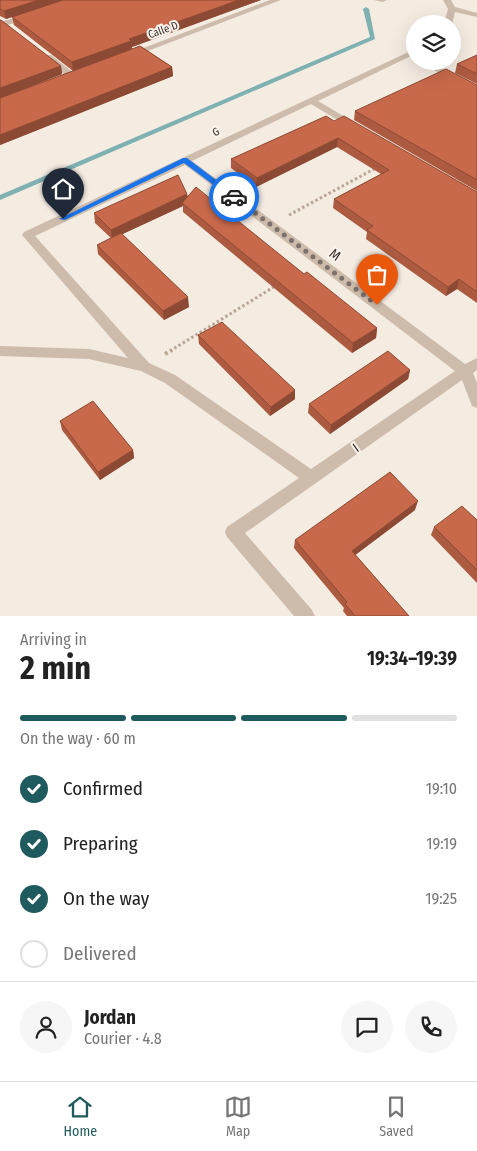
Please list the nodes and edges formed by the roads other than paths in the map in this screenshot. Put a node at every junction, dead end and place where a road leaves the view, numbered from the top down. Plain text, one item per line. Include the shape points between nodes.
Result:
1 (277, 0) edge
2 (378, 0) edge
3 (383, 0) edge
4 (447, 0) edge
5 (452, 9) junction
6 (42, 12) edge
7 (450, 15) edge
8 (477, 15) edge
9 (2, 23) edge
10 (12, 29) edge
11 (42, 53) edge
12 (406, 57) edge
13 (118, 59) edge
14 (438, 70) edge
15 (81, 72) edge
16 (72, 76) junction
17 (63, 79) edge
18 (477, 90) edge
19 (312, 101) junction
20 (361, 130) edge
21 (185, 160) junction
22 (0, 351) edge
23 (144, 367) junction
24 (472, 368) edge
25 (477, 402) edge
26 (312, 478) junction
27 (306, 616) edge

1 - 13 street, Calle D
2 - 3 street
4 - 5 street
5 - 7 street
5 - 8 street
6 - 9 street
9 - 10 street
11 - 16 street
12 - 19 street, G
14 - 18 street
15 - 16 street
16 - 17 street
19 - 20 street
19 - 21 street, G
21 - 23 street, G via 28,235
21 - 24 street, M
22 - 23 street via 89,354
23 - 26 street via 170,378
24 - 25 street
24 - 26 street, I
26 - 27 street, I via 233,532

